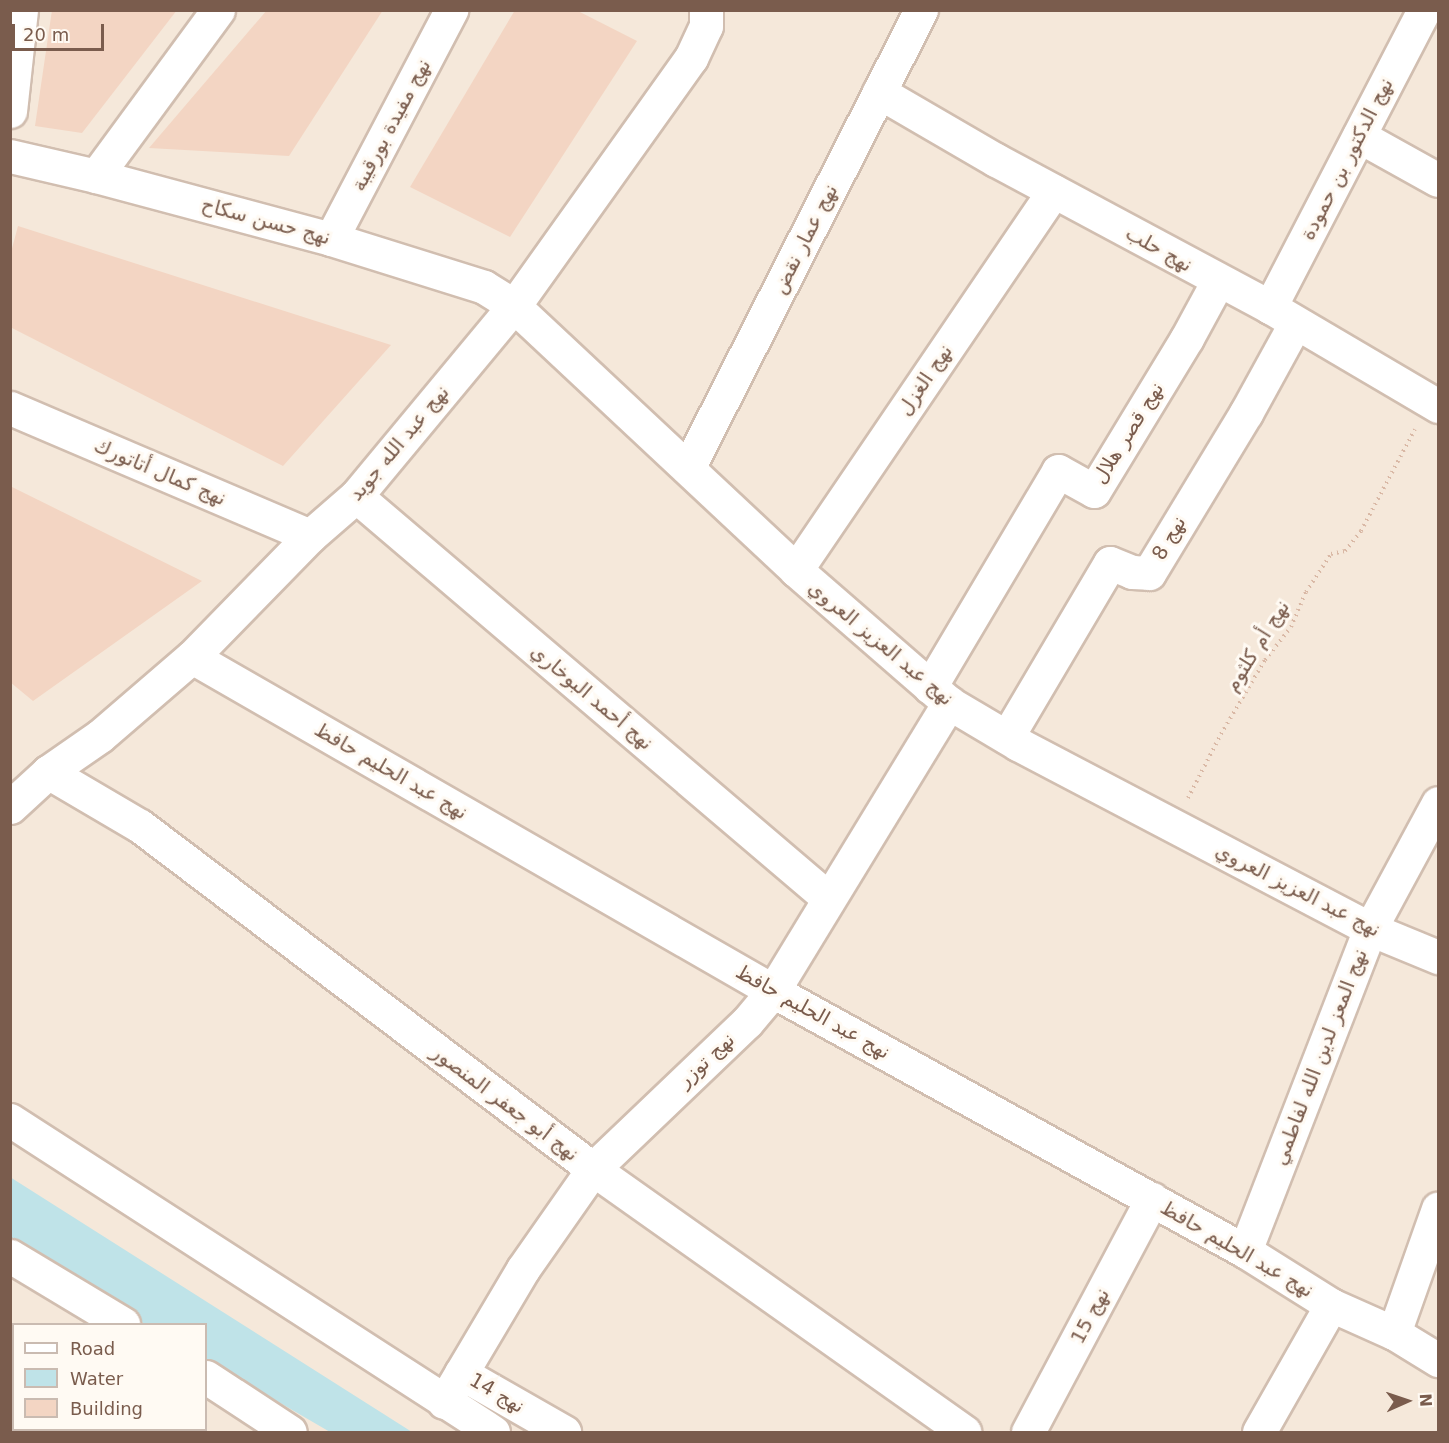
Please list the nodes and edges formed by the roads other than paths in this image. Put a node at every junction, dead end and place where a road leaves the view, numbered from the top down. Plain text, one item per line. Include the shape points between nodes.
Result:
1 (21, 10) edge
2 (218, 10) edge
3 (451, 10) edge
4 (706, 10) edge
5 (921, 10) edge
6 (1424, 10) edge
7 (879, 92) junction
8 (10, 111) edge
9 (1359, 136) junction
10 (10, 156) edge
11 (96, 176) junction
12 (1438, 180) edge
13 (1054, 191) junction
14 (331, 239) junction
15 (1218, 281) junction
16 (514, 306) junction
17 (1282, 316) junction
18 (1434, 403) edge
19 (10, 408) edge
20 (688, 468) junction
21 (356, 496) junction
22 (310, 536) junction
23 (796, 570) junction
24 (192, 657) junction
25 (940, 695) junction
26 (1007, 737) junction
27 (48, 772) junction
28 (14, 798) edge
29 (1438, 803) edge
30 (828, 898) junction
31 (1370, 929) junction
32 (1438, 957) edge
33 (773, 991) junction
34 (11, 1121) edge
35 (593, 1169) junction
36 (1152, 1199) junction
37 (1438, 1209) edge
38 (1245, 1251) junction
39 (10, 1256) edge
40 (1331, 1305) junction
41 (121, 1323) edge
42 (1394, 1334) junction
43 (1438, 1360) edge
44 (461, 1372) junction
45 (207, 1378) edge
46 (444, 1402) junction
47 (274, 1428) edge
48 (493, 1432) edge
49 (564, 1432) edge
50 (964, 1432) edge
51 (1028, 1432) edge
52 (1259, 1432) edge

1 - 8 street
2 - 11 street
3 - 14 street, نهج مفيدة بورقيبة
4 - 16 street, نهج عبد الله جويد via 706,26 691,58
5 - 7 street, نهج عمار نقض
6 - 9 street, نهج الدكتور بن حمودة
7 - 13 street, نهج حلب
7 - 20 street, نهج عمار نقض
9 - 12 street
9 - 17 street, نهج الدكتور بن حمودة
10 - 11 street, نهج حسن سكاح
11 - 14 street, نهج حسن سكاح
13 - 15 street, نهج حلب
13 - 23 street, نهج الغزل
14 - 16 street, نهج حسن سكاح via 483,286
15 - 17 street, نهج حلب
15 - 25 street, نهج قصر هلال via 1094,491 1058,471
16 - 20 street, نهج عبد العزيز العروي
16 - 21 street, نهج عبد الله جويد
17 - 18 street, نهج حلب
17 - 26 street, نهج 8 via 1246,414 1149,573 1132,572 1110,562
19 - 22 street, نهج كمال أتاتورك
20 - 23 street, نهج عبد العزيز العروي
21 - 22 street, نهج عبد الله جويد
21 - 30 street, نهج أحمد البوخاري
22 - 24 street, نهج عبد الله جويد
23 - 25 street, نهج عبد العزيز العروي
24 - 27 street, نهج عبد الله جويد via 99,736
24 - 33 street, نهج عبد الحليم حافظ
25 - 26 street, نهج عبد العزيز العروي
25 - 30 street, نهج توزر
26 - 31 street, نهج عبد العزيز العروي
27 - 28 street, نهج عبد الله جويد
27 - 35 street, نهج أبو جعفر المنصور via 140,826
29 - 31 street, نهج المعز لدين الله لفاطمي
30 - 33 street, نهج توزر
31 - 32 street, نهج عبد العزيز العروي
31 - 38 street, نهج المعز لدين الله لفاطمي
33 - 35 street, نهج توزر via 747,1022
33 - 36 street, نهج عبد الحليم حافظ
34 - 46 street
35 - 44 street, نهج توزر via 523,1269
35 - 50 street, نهج أبو جعفر المنصور
36 - 38 street, نهج عبد الحليم حافظ
36 - 51 street, نهج 15
37 - 42 street
38 - 40 street, نهج عبد الحليم حافظ
39 - 41 street
40 - 42 street, نهج عبد الحليم حافظ
40 - 52 street
42 - 43 street, نهج عبد الحليم حافظ
44 - 46 street, نهج توزر
44 - 49 street, نهج 14
45 - 47 street
46 - 48 street

